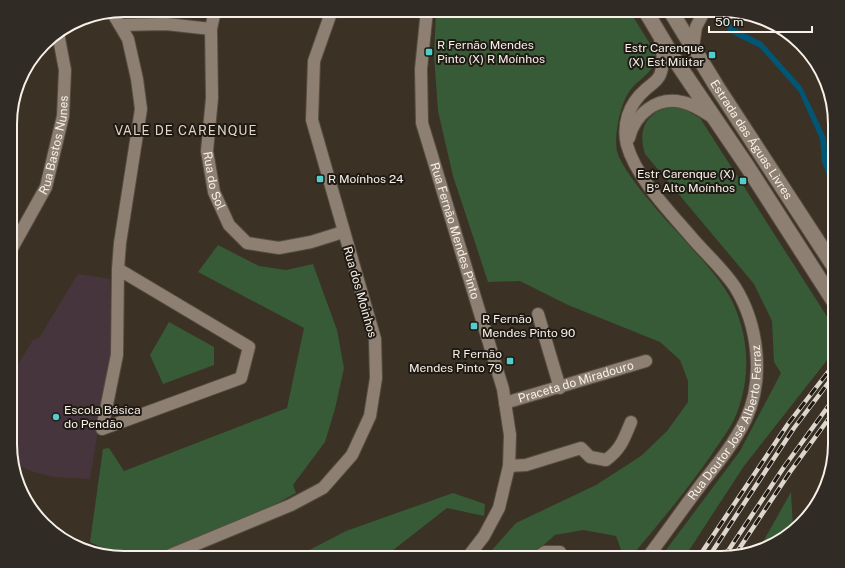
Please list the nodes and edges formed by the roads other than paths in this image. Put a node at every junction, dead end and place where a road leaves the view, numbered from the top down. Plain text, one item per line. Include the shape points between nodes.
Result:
1 (214, 17) edge
2 (330, 17) edge
3 (426, 17) edge
4 (649, 17) edge
5 (674, 17) edge
6 (701, 17) edge
7 (115, 18) edge
8 (120, 25) junction
9 (211, 29) junction
10 (658, 33) junction
11 (59, 39) edge
12 (693, 47) junction
13 (714, 118) junction
14 (627, 145) junction
15 (343, 232) junction
16 (17, 239) edge
17 (828, 257) edge
18 (118, 268) junction
19 (828, 292) edge
20 (538, 314) dead end
21 (646, 361) dead end
22 (560, 388) junction
23 (505, 403) junction
24 (631, 422) dead end
25 (509, 466) junction
26 (179, 551) edge
27 (473, 551) edge
28 (652, 551) edge

1 - 9 street, Rua do Sol
2 - 15 street, Rua dos Moinhos via 314,61 312,120
3 - 23 street, Rua Fernão Mendes Pinto via 421,68 422,123 503,389
4 - 10 street, Estrada das Águas Livres
5 - 12 street, Estrada das Águas Livres
6 - 12 street via 696,27
7 - 8 street
8 - 9 street via 166,24
8 - 18 street via 128,39 138,79 141,109
9 - 15 street, Rua do Sol via 212,98 208,151 214,192 229,225 247,243 278,248 311,242
10 - 13 street, Estrada das Águas Livres
10 - 14 street, Rua Doutor José Alberto Ferraz via 662,54 660,76 637,98 630,110 625,127
11 - 16 street, Rua Bastos Nunes via 65,70 63,116 46,187
12 - 17 street, Estrada das Águas Livres
13 - 14 street via 683,102 660,102 640,116 631,130
13 - 19 street, Estrada das Águas Livres
14 - 28 street, Rua Doutor José Alberto Ferraz via 637,167 653,190 736,288 754,332 757,354 755,387 749,412 741,428
15 - 26 street, Rua dos Moinhos via 375,339 376,370 370,416 352,455 323,488 291,505
18 - 18 street via 117,355 102,429 241,378 249,347
20 - 22 street
21 - 22 street, Praceta do Miradouro
22 - 23 street, Praceta do Miradouro
23 - 25 street, Rua Fernão Mendes Pinto via 510,435
24 - 25 street via 617,452 606,460 590,457 580,448 526,465
25 - 27 street, Rua Fernão Mendes Pinto via 503,494 491,524

